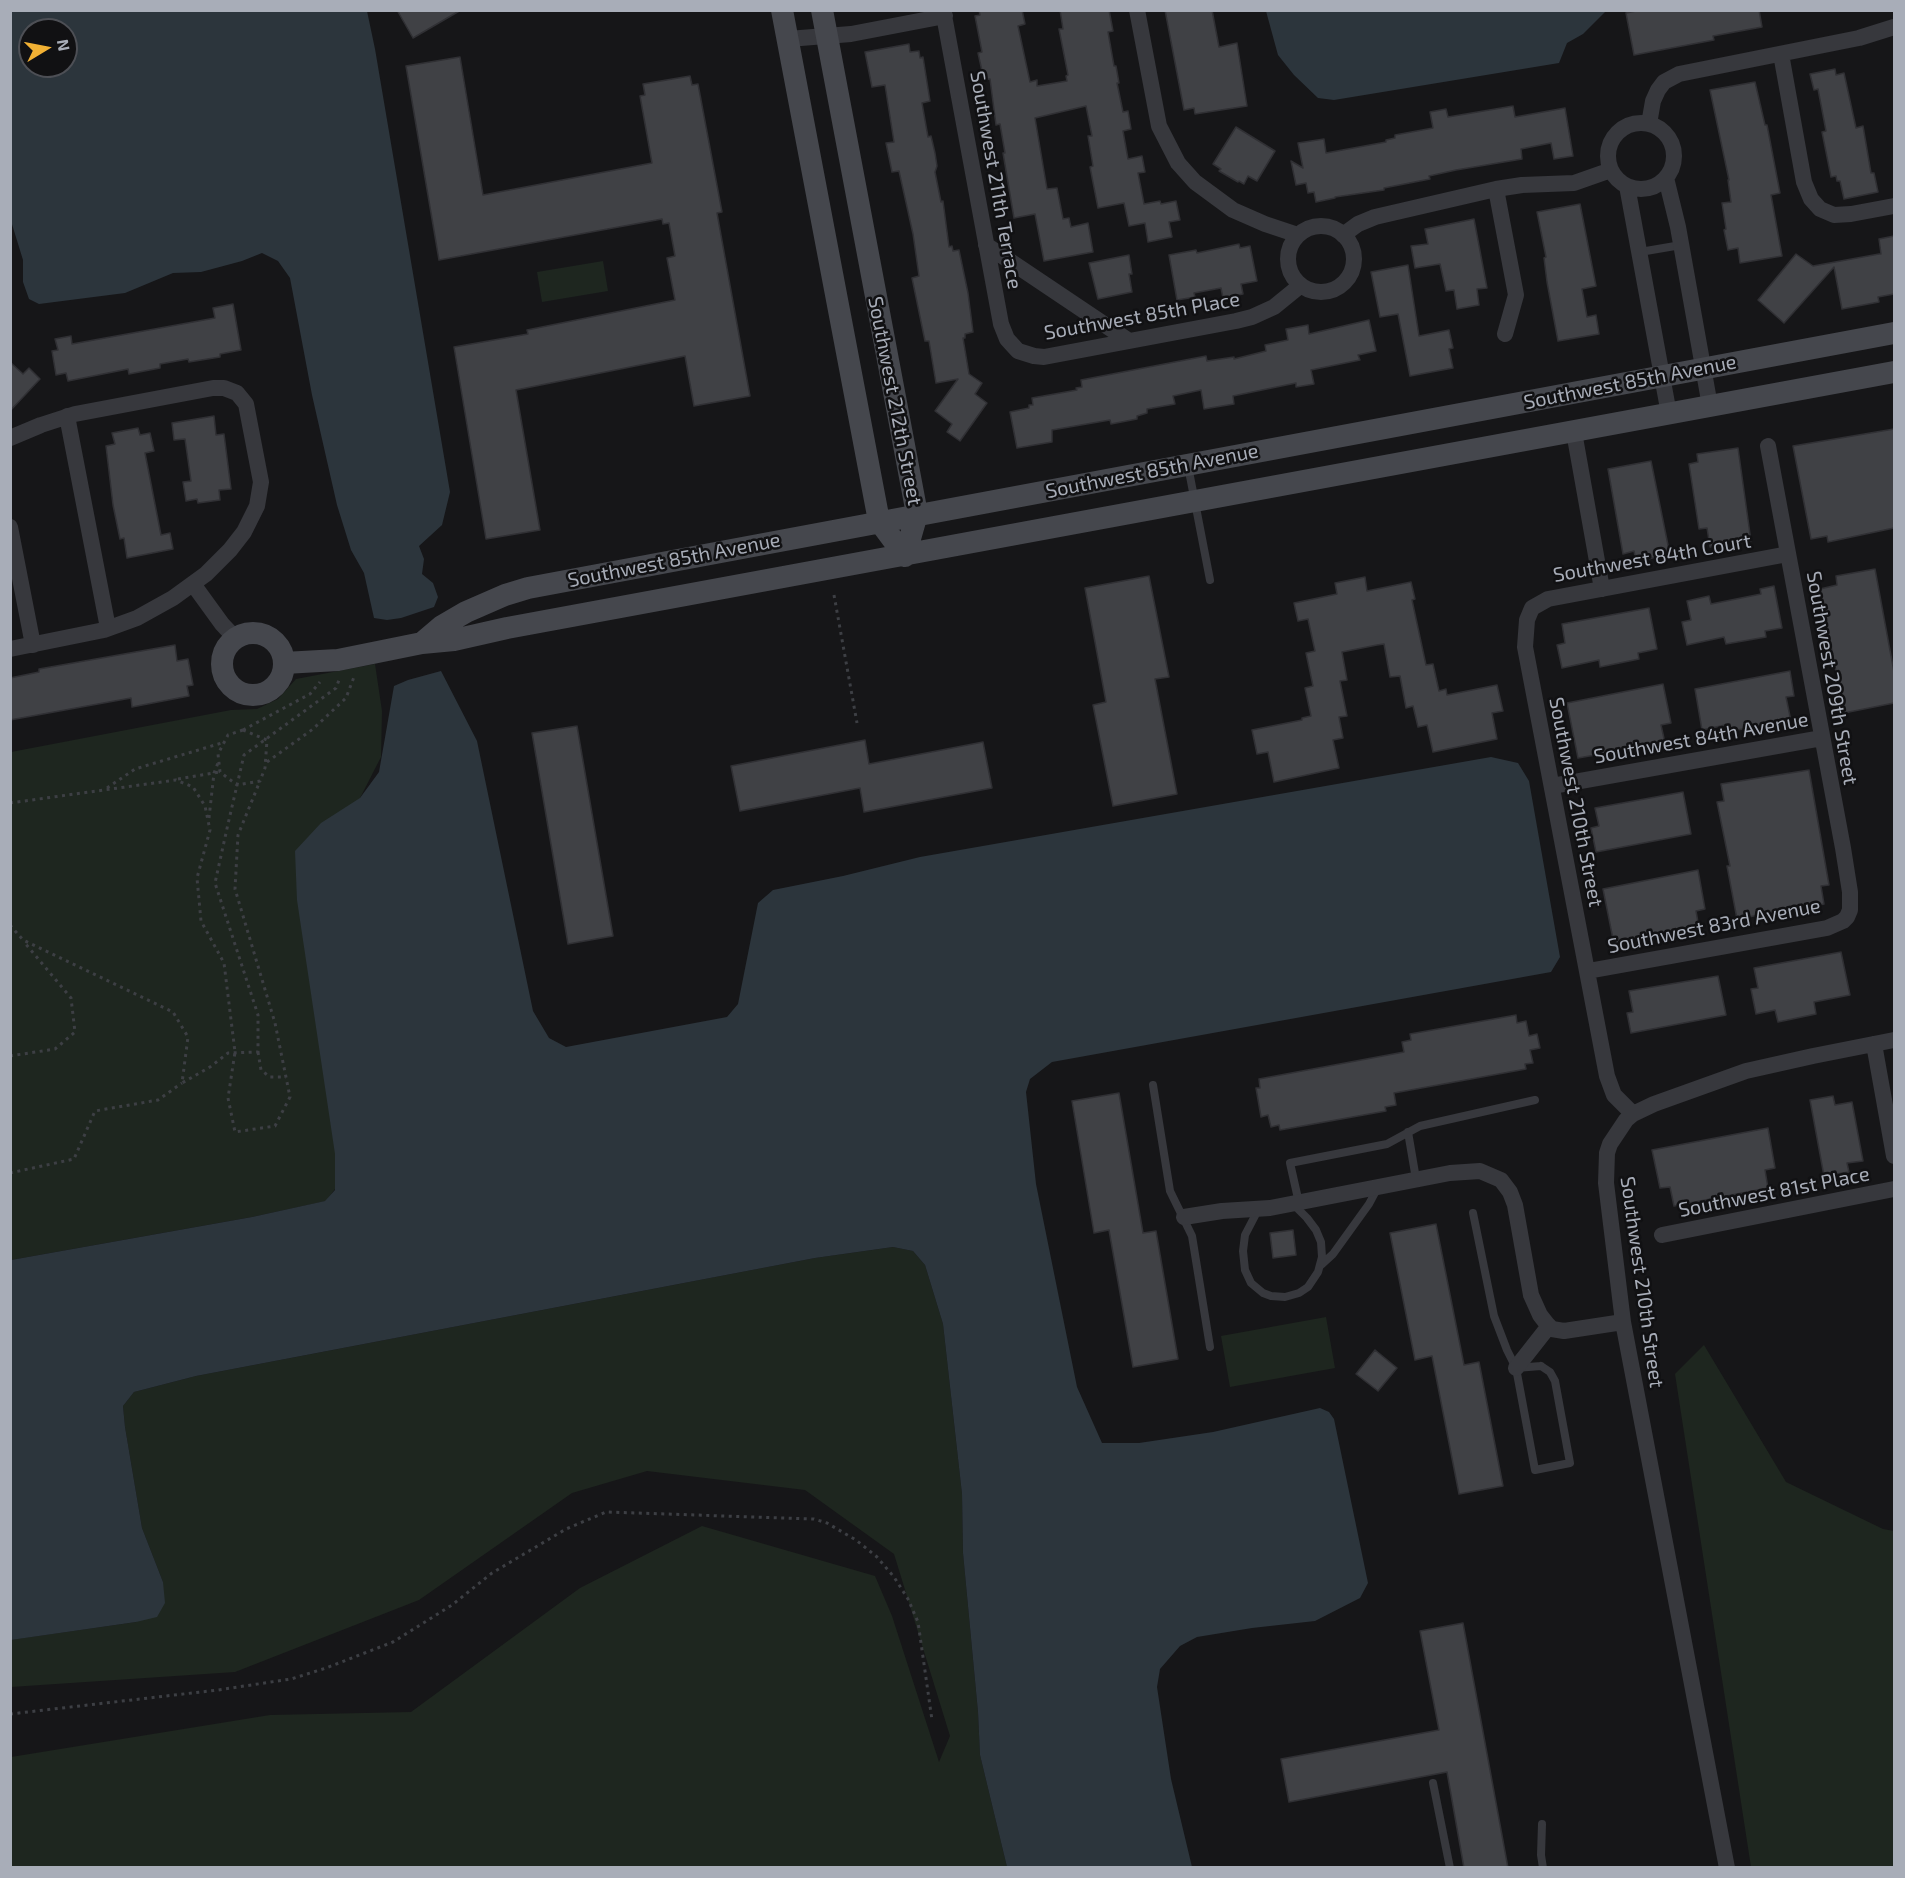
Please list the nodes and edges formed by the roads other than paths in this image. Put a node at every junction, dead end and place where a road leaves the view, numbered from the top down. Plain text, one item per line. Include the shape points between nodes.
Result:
1 (782, 10) edge
2 (822, 10) edge
3 (1137, 10) edge
4 (944, 13) edge
5 (1894, 27) edge
6 (827, 36) junction
7 (788, 39) junction
8 (1781, 54) junction
9 (1649, 124) junction
10 (1611, 170) junction
11 (1666, 178) junction
12 (1627, 186) junction
13 (1496, 189) junction
14 (1894, 206) edge
15 (1299, 235) junction
16 (1343, 235) junction
17 (986, 245) junction
18 (1681, 245) junction
19 (1640, 252) junction
20 (1300, 285) junction
21 (1894, 333) edge
22 (1505, 334) dead end
23 (1129, 341) junction
24 (1018, 351) joint
25 (1703, 368) junction
26 (1894, 372) edge
27 (1662, 376) junction
28 (1710, 406) junction
29 (1669, 414) junction
30 (67, 416) junction
31 (1574, 432) junction
32 (10, 438) edge
33 (1768, 446) dead end
34 (1187, 464) junction
35 (1194, 503) junction
36 (917, 514) junction
37 (879, 521) junction
38 (10, 527) edge
39 (1788, 554) junction
40 (905, 556) junction
41 (1210, 580) dead end
42 (193, 584) junction
43 (1602, 589) junction
44 (1529, 613) joint
45 (108, 628) junction
46 (236, 639) junction
47 (422, 643) junction
48 (33, 645) junction
49 (10, 649) edge
50 (284, 663) junction
51 (1822, 738) junction
52 (1552, 786) junction
53 (1847, 917) joint
54 (1588, 971) junction
55 (1894, 1040) edge
56 (1874, 1044) junction
57 (1153, 1085) dead end
58 (1535, 1100) dead end
59 (1633, 1114) junction
60 (1408, 1132) junction
61 (1894, 1156) edge
62 (1416, 1179) junction
63 (1378, 1186) junction
64 (1894, 1190) edge
65 (1295, 1203) junction
66 (1259, 1209) junction
67 (1473, 1213) dead end
68 (1184, 1217) junction
69 (1662, 1235) dead end
70 (1321, 1265) junction
71 (1623, 1322) junction
72 (1549, 1326) junction
73 (1210, 1347) dead end
74 (1516, 1368) junction
75 (1433, 1783) dead end
76 (1542, 1824) dead end
77 (1450, 1868) edge
78 (1543, 1868) edge
79 (1727, 1868) edge

1 - 7 street, Southwest 212th Street
2 - 6 street, Southwest 212th Street
3 - 15 street via 1159,126 1178,163 1195,182 1233,210
4 - 6 street
4 - 17 street, Southwest 211th Terrace
5 - 8 street
6 - 7 street
6 - 36 street, Southwest 212th Street
7 - 37 street, Southwest 212th Street
8 - 9 street via 1687,71 1671,78 1653,100
8 - 14 street via 1807,190 1820,209 1834,215
9 - 10 street via 1627,126 1616,135 1609,148
9 - 11 street via 1658,127 1671,141 1674,160
10 - 12 street
10 - 13 street via 1574,183
11 - 12 street via 1648,189
11 - 18 street
12 - 19 street
13 - 16 street via 1367,219
13 - 22 street via 1516,295
15 - 16 street via 1321,226
15 - 20 street via 1292,242 1288,261
16 - 20 street via 1353,260 1342,284 1326,292
17 - 23 street
17 - 24 street, Southwest 211th Terrace via 1003,333
18 - 19 lane
18 - 25 street
19 - 27 street
20 - 23 street, Southwest 85th Place via 1274,307 1252,317
21 - 25 street, Southwest 85th Avenue
23 - 24 street, Southwest 85th Place via 1044,357
25 - 27 street, Southwest 85th Avenue
25 - 28 street
26 - 28 street, Southwest 85th Avenue
27 - 29 street
27 - 34 street, Southwest 85th Avenue
28 - 29 street, Southwest 85th Avenue
29 - 31 street, Southwest 85th Avenue
30 - 32 street
30 - 42 street via 213,388 229,388 245,401 261,475 259,499 237,541
30 - 45 street
31 - 35 street, Southwest 85th Avenue
31 - 43 street
33 - 39 street, Southwest 209th Street
34 - 35 lane
34 - 36 street, Southwest 85th Avenue
35 - 40 street, Southwest 85th Avenue
35 - 41 lane
36 - 37 street, Southwest 85th Avenue
36 - 40 street, Southwest 212th Street
37 - 40 street, Southwest 212th Street
37 - 47 street, Southwest 85th Avenue via 528,588 466,612
38 - 48 street
39 - 43 street, Southwest 84th Court
39 - 51 street, Southwest 209th Street
40 - 47 street, Southwest 85th Avenue
42 - 45 street via 148,613
42 - 46 street
43 - 44 street, Southwest 84th Court via 1548,598
44 - 52 street, Southwest 210th Street via 1525,647
45 - 48 street
46 - 50 street via 252,634 267,637 279,648
46 - 50 street via 223,662 227,679 240,692 266,692 280,680
47 - 50 street, Southwest 85th Avenue via 349,658
48 - 49 street
51 - 52 street, Southwest 84th Avenue
51 - 53 street, Southwest 209th Street via 1850,892
52 - 54 street, Southwest 210th Street
53 - 54 street, Southwest 83rd Avenue via 1827,928
54 - 59 street, Southwest 210th Street via 1610,1088
55 - 56 street
56 - 59 street via 1746,1071
56 - 61 street
57 - 68 lane via 1170,1191
58 - 60 lane via 1441,1120
59 - 71 street, Southwest 210th Street via 1610,1144 1605,1168
60 - 62 lane
60 - 65 lane via 1387,1144 1290,1163
62 - 63 street
62 - 72 street via 1480,1171 1507,1186 1515,1206 1531,1294
63 - 65 street
63 - 70 lane via 1333,1254
64 - 69 street, Southwest 81st Place
65 - 66 street
65 - 70 lane via 1318,1235
66 - 68 street
66 - 70 lane via 1245,1234 1243,1251 1248,1277 1257,1289 1271,1296 1299,1293 1308,1287
67 - 74 lane via 1494,1316
68 - 73 lane via 1192,1236
71 - 72 street via 1564,1331
71 - 79 street, Southwest 210th Street
72 - 74 street
74 - 74 lane via 1535,1470 1570,1463 1550,1372 1541,1366
75 - 77 lane
76 - 78 lane

